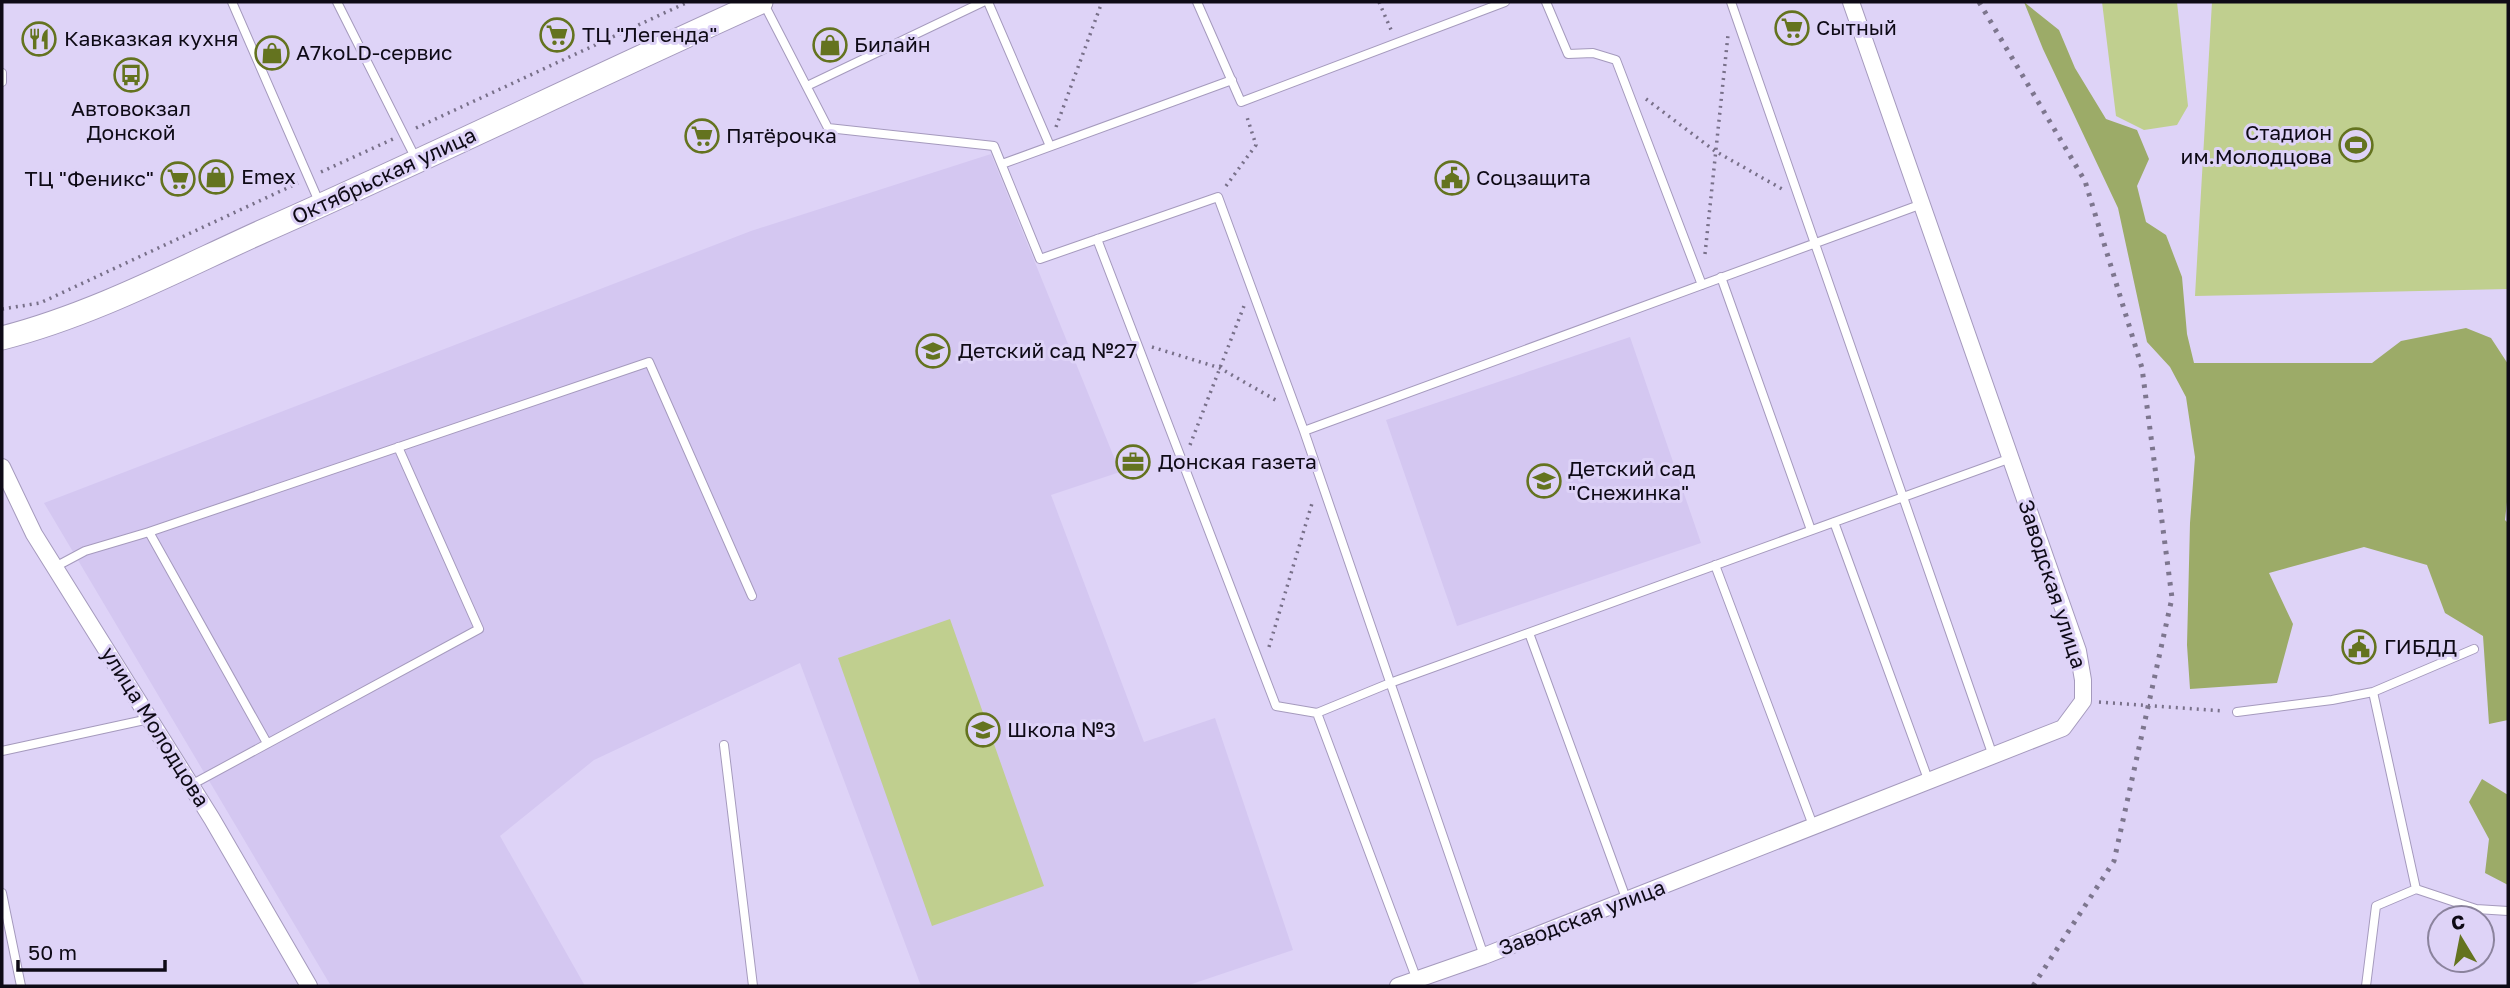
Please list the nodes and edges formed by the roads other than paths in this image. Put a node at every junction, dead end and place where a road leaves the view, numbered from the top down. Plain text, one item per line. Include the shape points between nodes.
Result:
1 (232, 2) edge
2 (337, 2) edge
3 (762, 2) edge
4 (986, 2) edge
5 (1197, 2) edge
6 (1505, 2) edge
7 (1546, 2) edge
8 (1731, 2) edge
9 (1851, 2) edge
10 (2, 72) edge
11 (1232, 80) junction
12 (2, 82) edge
13 (807, 86) junction
14 (1050, 146) junction
15 (417, 161) junction
16 (1002, 164) junction
17 (1922, 204) junction
18 (320, 206) junction
19 (1097, 239) junction
20 (1815, 243) junction
21 (1721, 277) junction
22 (1702, 285) junction
23 (2, 338) edge
24 (1304, 431) junction
25 (398, 447) junction
26 (2011, 458) junction
27 (2, 467) edge
28 (1903, 497) junction
29 (1835, 522) junction
30 (1811, 530) junction
31 (149, 532) junction
32 (1715, 565) junction
33 (55, 567) junction
34 (752, 596) dead end
35 (1529, 632) junction
36 (2474, 649) dead end
37 (1390, 683) junction
38 (2373, 692) junction
39 (2237, 712) road end
40 (1317, 713) junction
41 (150, 719) junction
42 (267, 743) junction
43 (724, 746) dead end
44 (2, 751) edge
45 (1993, 757) junction
46 (1929, 783) junction
47 (191, 785) junction
48 (1814, 828) junction
49 (2416, 889) junction
50 (2, 893) edge
51 (1627, 901) junction
52 (2508, 911) edge
53 (1484, 956) junction
54 (1417, 980) junction
55 (21, 986) edge
56 (307, 986) edge
57 (753, 986) edge
58 (1398, 986) edge
59 (2366, 986) edge

1 - 18 lane
2 - 15 lane
3 - 13 lane
3 - 15 main road, Октябрьская улица
4 - 13 lane
4 - 14 lane
5 - 11 lane
6 - 11 lane via 1241,102
7 - 22 lane via 1568,54 1593,52 1616,60
8 - 20 lane
9 - 17 street, Заводская улица
10 - 12 lane
11 - 14 lane
13 - 16 lane via 828,128 994,146
14 - 16 lane
15 - 18 main road, Октябрьская улица
16 - 19 lane via 1040,259
17 - 20 lane
17 - 26 street, Заводская улица
18 - 23 main road, Октябрьская улица via 102,304
19 - 24 lane via 1218,197
19 - 40 lane via 1276,706
20 - 21 lane
20 - 28 lane
21 - 22 lane
21 - 30 lane
22 - 24 lane
24 - 37 lane
25 - 31 lane
25 - 34 lane via 649,362
25 - 42 lane via 479,629
26 - 28 lane
26 - 45 street, Заводская улица via 2078,651 2083,701 2063,728
27 - 33 street, улица Молодцова
28 - 29 lane
28 - 45 lane
29 - 30 lane
29 - 46 lane
30 - 32 lane
31 - 33 lane via 85,551
31 - 42 lane
32 - 35 lane
32 - 48 lane
33 - 41 street, улица Молодцова
35 - 37 lane
35 - 51 lane
36 - 38 lane
37 - 40 lane
37 - 53 lane
38 - 39 lane
38 - 49 lane
40 - 54 lane
41 - 44 lane
41 - 47 street, улица Молодцова
42 - 47 lane
43 - 57 lane
45 - 46 street, Заводская улица
46 - 48 street, Заводская улица
47 - 56 street, улица Молодцова
48 - 51 street, Заводская улица
49 - 52 lane via 2476,909
49 - 59 lane via 2376,906
50 - 55 lane
51 - 53 street, Заводская улица
53 - 54 street, Заводская улица
54 - 58 street, Заводская улица

